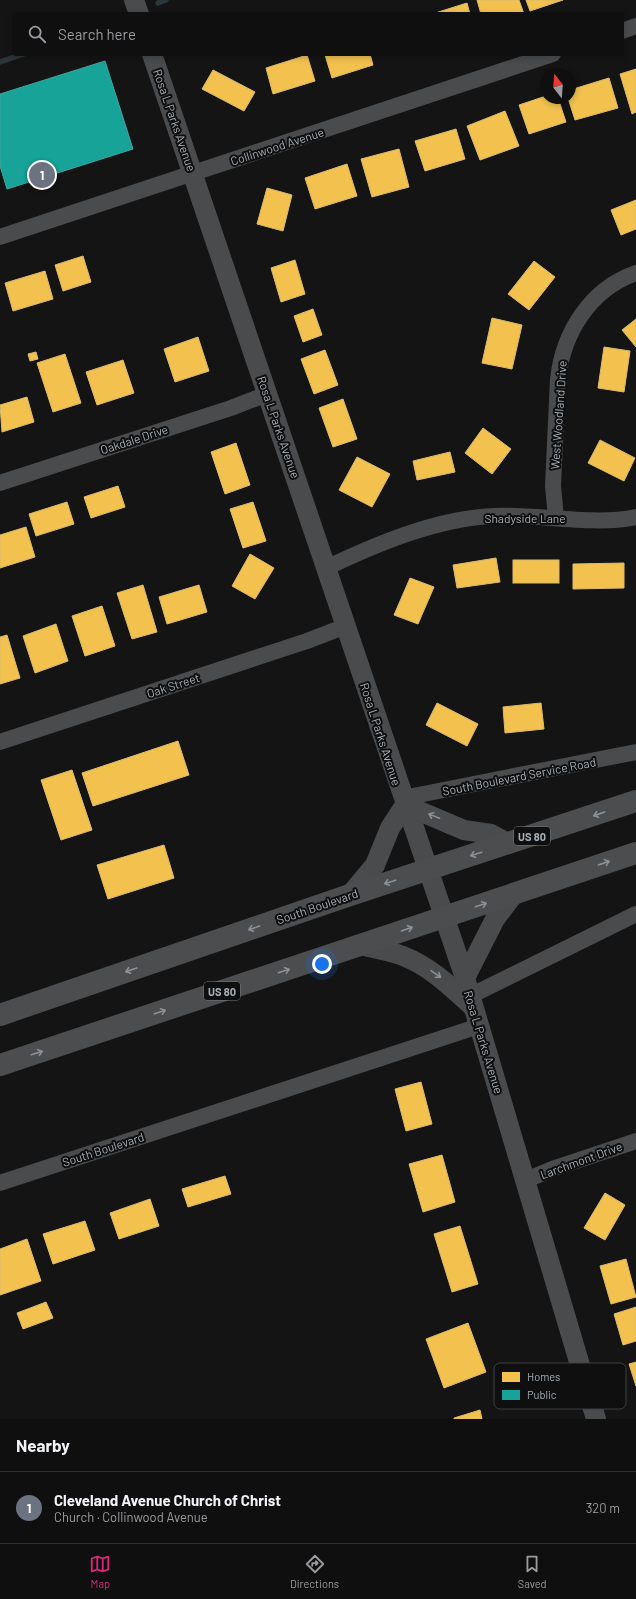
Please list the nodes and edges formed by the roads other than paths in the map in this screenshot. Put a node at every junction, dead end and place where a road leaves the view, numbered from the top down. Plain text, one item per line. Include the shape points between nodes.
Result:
1 (134, 0) edge
2 (138, 12) edge
3 (636, 26) edge
4 (624, 30) edge
5 (153, 56) edge
6 (547, 56) edge
7 (193, 174) junction
8 (0, 238) edge
9 (636, 273) edge
10 (267, 394) junction
11 (0, 483) edge
12 (636, 517) edge
13 (556, 518) junction
14 (326, 568) junction
15 (346, 626) junction
16 (0, 742) edge
17 (636, 752) edge
18 (636, 801) edge
19 (404, 802) junction
20 (509, 844) junction
21 (636, 853) edge
22 (427, 870) junction
23 (514, 894) junction
24 (350, 895) junction
25 (636, 914) edge
26 (444, 917) junction
27 (361, 945) junction
28 (472, 1002) junction
29 (0, 1015) edge
30 (0, 1065) edge
31 (636, 1141) edge
32 (526, 1180) junction
33 (0, 1183) edge
34 (580, 1363) edge
35 (593, 1409) edge
36 (596, 1419) edge

1 - 2 street
3 - 4 street
5 - 7 street, Rosa L Parks Avenue
6 - 7 street, Collinwood Avenue
7 - 8 street, Collinwood Avenue
7 - 10 street, Rosa L Parks Avenue
9 - 13 street, West Woodland Drive via 601,294 578,319 566,341 558,379 554,486
10 - 11 street, Oakdale Drive
10 - 14 street, Rosa L Parks Avenue
12 - 13 street, Shadyside Lane via 596,520
13 - 14 street, Shadyside Lane via 492,516 453,521 358,552
14 - 15 street, Rosa L Parks Avenue
15 - 16 street, Oak Street
15 - 19 street, Rosa L Parks Avenue
17 - 19 street, South Boulevard Service Road
18 -> 20 highway, South Boulevard / US 80
20 -> 19 street via 491,834 464,830
19 - 22 street, Rosa L Parks Avenue
19 - 24 street via 375,865
20 -> 22 highway, South Boulevard / US 80
23 -> 21 highway, US 80
22 -> 24 highway, South Boulevard / US 80
22 - 26 street, Rosa L Parks Avenue
26 -> 23 highway, US 80
23 - 28 street via 495,919
24 -> 29 highway, South Boulevard / US 80
25 - 28 street
27 -> 26 highway, US 80
26 - 28 street, Rosa L Parks Avenue
27 -> 28 street via 403,956 426,968
30 -> 27 highway, US 80
28 - 32 street, Rosa L Parks Avenue
28 - 33 street, South Boulevard
31 - 32 street, Larchmont Drive
32 - 34 street, Rosa L Parks Avenue
35 - 36 street, Rosa L Parks Avenue

